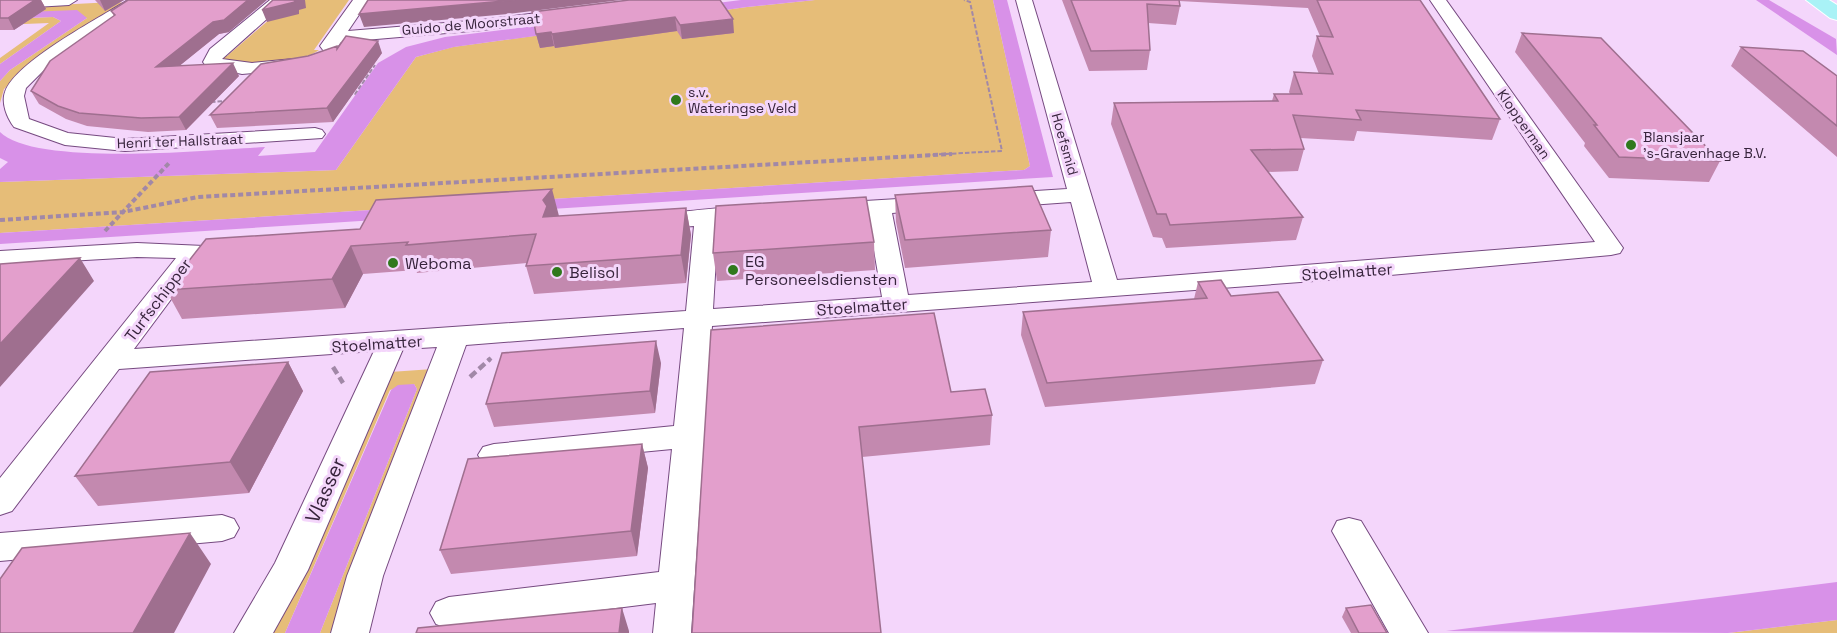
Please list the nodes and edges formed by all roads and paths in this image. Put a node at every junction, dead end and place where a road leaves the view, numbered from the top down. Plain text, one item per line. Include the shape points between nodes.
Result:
1 (69, 0) edge
2 (139, 0) edge
3 (280, 0) edge
4 (361, 0) edge
5 (964, 0) edge
6 (1024, 0) edge
7 (1438, 0) edge
8 (1816, 0) edge
9 (0, 4) edge
10 (589, 12) edge
11 (1837, 14) edge
12 (336, 37) junction
13 (260, 69) junction
14 (244, 85) edge
15 (213, 117) edge
16 (9, 127) edge
17 (315, 134) dead end
18 (189, 142) junction
19 (153, 179) dead end
20 (1079, 195) junction
21 (985, 201) edge
22 (950, 203) edge
23 (879, 208) junction
24 (123, 212) junction
25 (810, 212) edge
26 (776, 214) edge
27 (707, 218) junction
28 (117, 219) dead end
29 (0, 220) edge
30 (624, 224) edge
31 (1611, 248) joint
32 (0, 258) edge
33 (1107, 289) junction
34 (896, 304) junction
35 (701, 319) junction
36 (454, 338) junction
37 (391, 344) junction
38 (292, 349) junction
39 (495, 356) dead end
40 (112, 360) junction
41 (467, 380) dead end
42 (344, 387) dead end
43 (690, 436) junction
44 (494, 455) edge
45 (0, 502) edge
46 (222, 528) dead end
47 (1349, 531) dead end
48 (0, 548) edge
49 (677, 585) junction
50 (448, 613) dead end
51 (253, 633) edge
52 (350, 633) edge
53 (672, 633) edge
54 (1409, 633) edge

1 - 9 street
2 - 16 street, Henri ter Hallstraat via 36,68 17,88
3 - 13 street via 216,53 212,62 229,68
4 - 12 street
5 - 24 path via 970,2 1002,151 198,197
6 - 20 street, Hoefsmid
7 - 31 street, Klopperman
8 - 11 main road
10 - 12 street, Guido de Moorstraat
12 - 13 street via 321,55 296,64
13 - 14 street
15 - 18 street
16 - 18 street, Henri ter Hallstraat via 65,139 125,145
17 - 18 street, Henri ter Hallstraat
19 - 24 path
20 - 21 street
20 - 33 street, Hoefsmid
22 - 23 street
23 - 25 street
23 - 34 street
24 - 28 path
24 - 29 path
26 - 27 street
27 - 30 street
27 - 35 street
31 - 33 street, Stoelmatter via 1413,268
32 - 40 street, Turfschipper via 207,250
33 - 34 street, Stoelmatter
34 - 35 street, Stoelmatter
35 - 36 street, Stoelmatter
35 - 43 street
36 - 37 street, Stoelmatter
36 - 52 street via 365,576
37 - 38 street, Stoelmatter
37 - 51 street, Vlasser via 290,570
38 - 40 street, Stoelmatter
38 - 42 path via 299,360 331,365 343,379
39 - 41 path
40 - 45 street, Turfschipper
43 - 44 street
43 - 49 street
46 - 48 street
47 - 54 street
49 - 50 street
49 - 53 street

